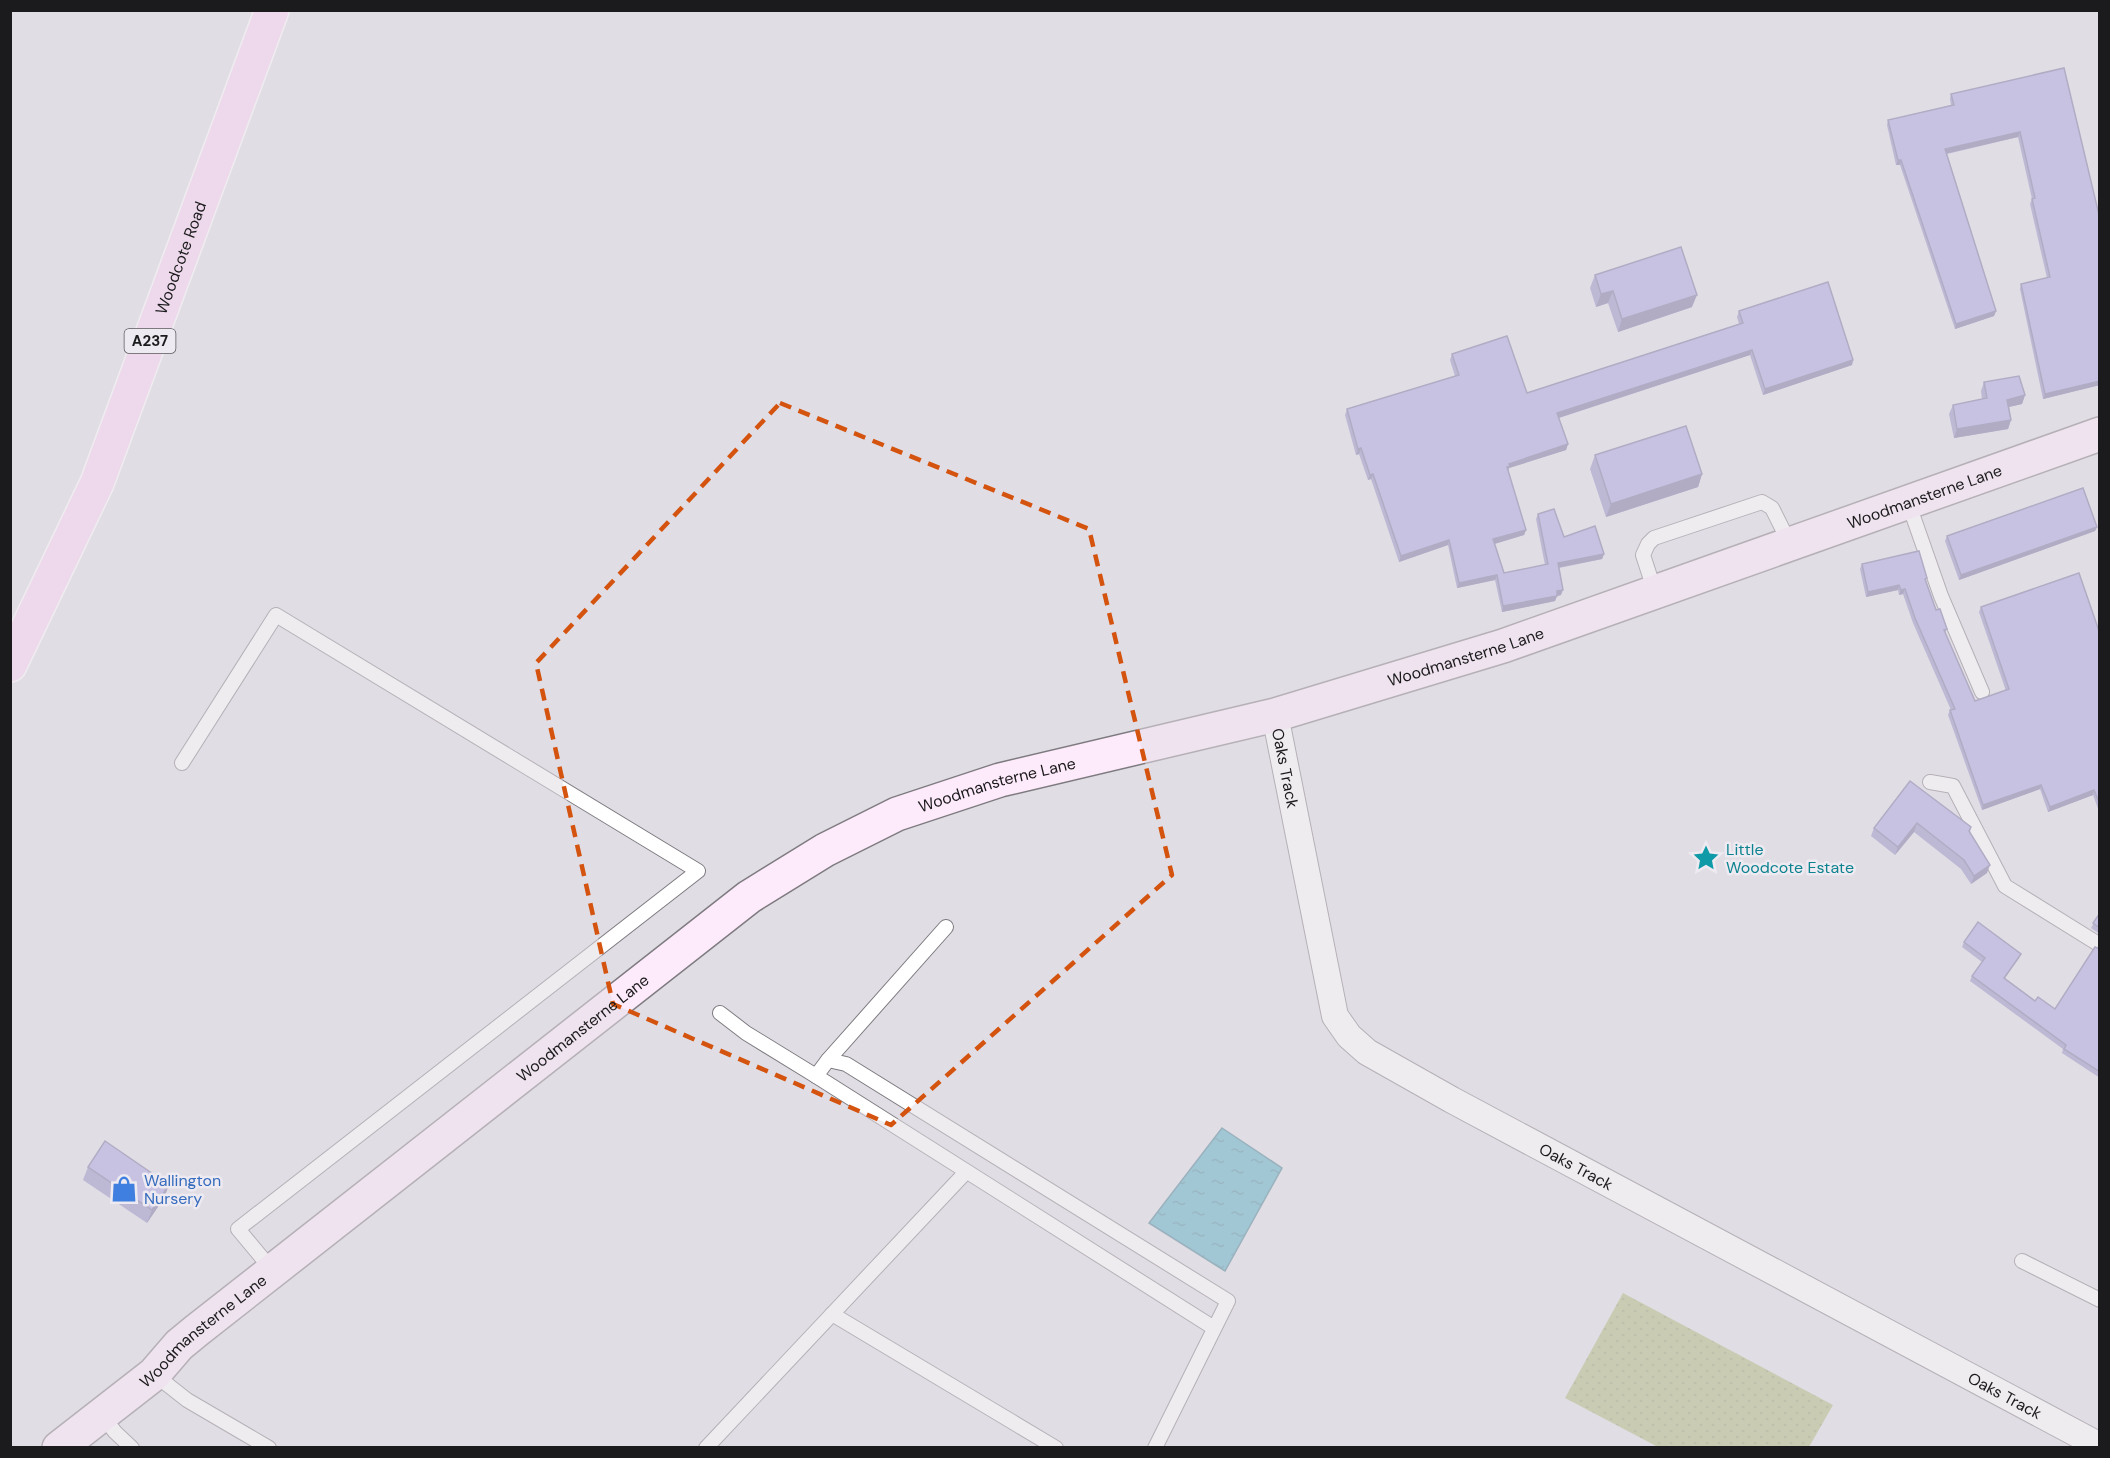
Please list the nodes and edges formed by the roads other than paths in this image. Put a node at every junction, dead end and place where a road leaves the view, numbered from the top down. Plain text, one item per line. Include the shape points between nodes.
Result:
1 (272, 10) edge
2 (2100, 434) edge
3 (1908, 502) junction
4 (1790, 544) junction
5 (1655, 592) junction
6 (10, 665) edge
7 (1982, 692) dead end
8 (1275, 715) junction
9 (182, 763) dead end
10 (1930, 782) dead end
11 (946, 927) dead end
12 (2100, 945) edge
13 (720, 1013) dead end
14 (828, 1060) junction
15 (816, 1076) junction
16 (966, 1172) junction
17 (2022, 1261) dead end
18 (273, 1271) junction
19 (2100, 1300) edge
20 (832, 1314) junction
21 (1214, 1328) junction
22 (154, 1374) junction
23 (100, 1414) junction
24 (2100, 1446) edge
25 (59, 1448) edge
26 (132, 1448) edge
27 (269, 1448) edge
28 (706, 1448) edge
29 (1056, 1448) edge
30 (1155, 1448) edge

1 - 6 main road, Woodcote Road / A237 via 97,483
2 - 3 street, Woodmansterne Lane
3 - 4 street, Woodmansterne Lane
3 - 7 lane via 1941,596
4 - 5 street, Woodmansterne Lane
4 - 5 lane via 1772,508 1762,502 1654,538 1643,555
5 - 8 street, Woodmansterne Lane via 1503,646
8 - 18 street, Woodmansterne Lane via 999,780 897,814 825,850 749,897
8 - 24 street, Oaks Track via 1335,1016 1367,1052
9 - 18 lane via 276,615 698,871 238,1228
10 - 12 lane via 1953,786 2005,886
11 - 14 lane
13 - 15 lane
14 - 15 lane
14 - 21 lane via 846,1064 1228,1301
15 - 16 lane
16 - 20 lane
16 - 21 lane
17 - 19 lane
18 - 22 street, Woodmansterne Lane via 179,1345
20 - 28 lane
20 - 29 lane
21 - 30 lane
22 - 23 street, Woodmansterne Lane
22 - 27 lane via 187,1400
23 - 25 street, Woodmansterne Lane
23 - 26 lane

